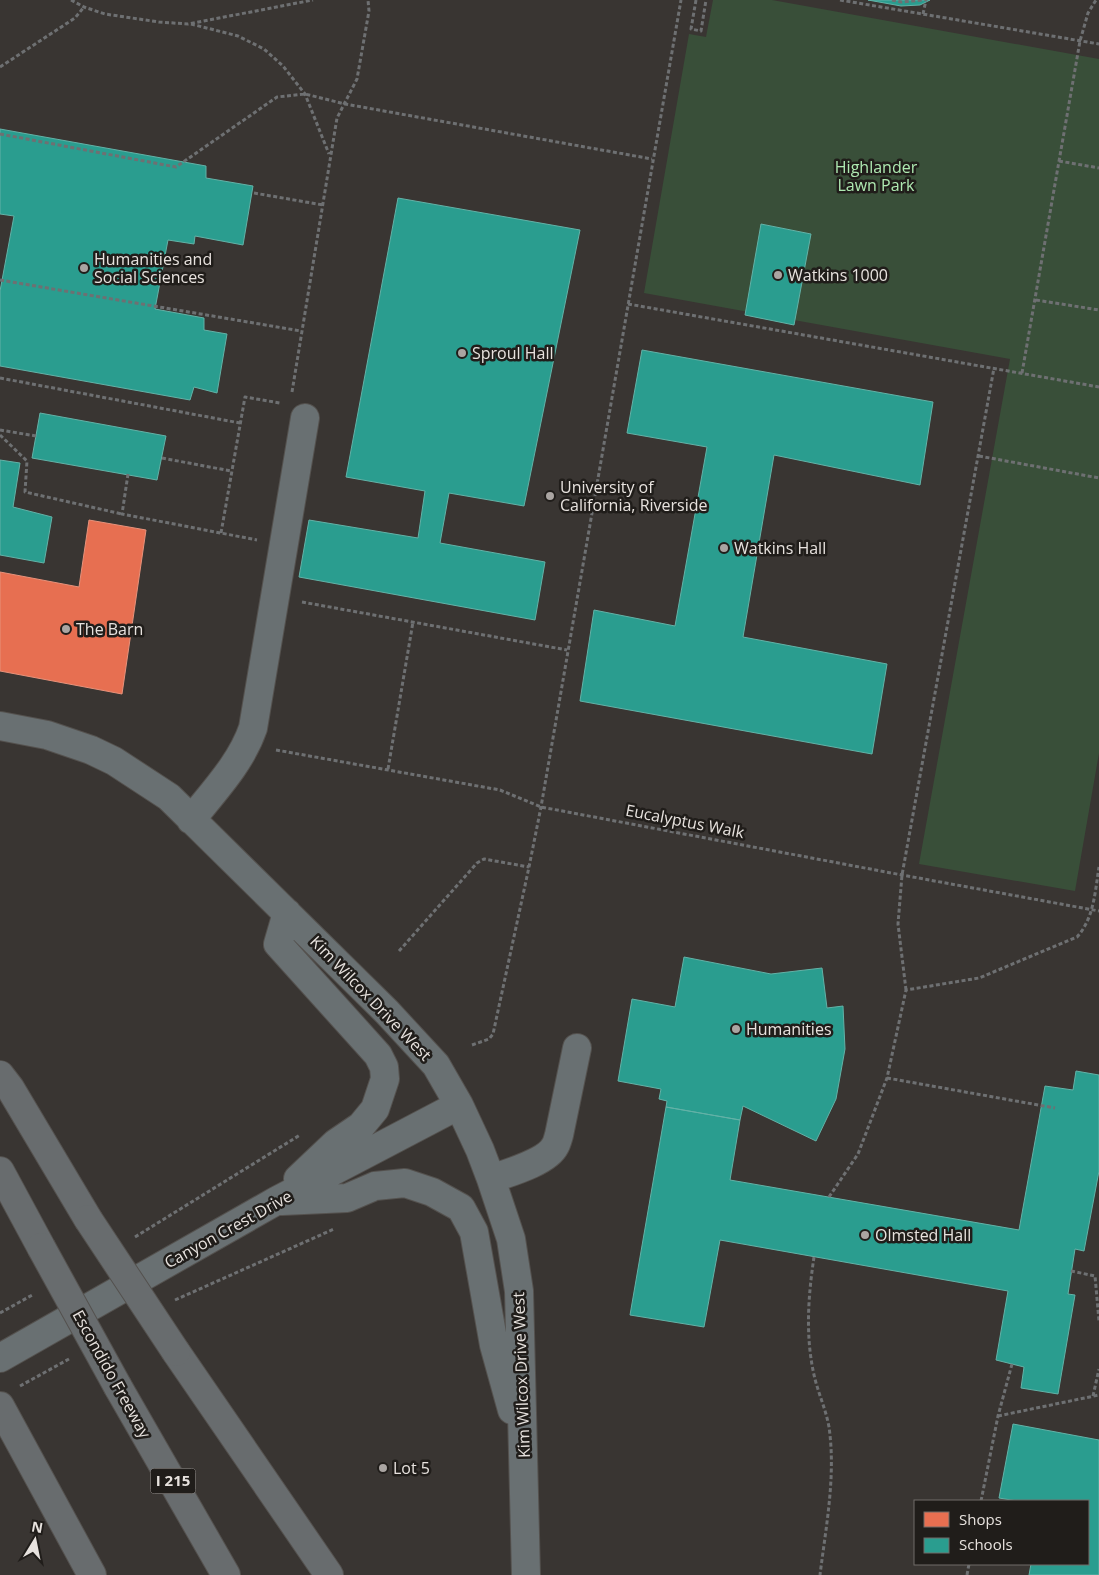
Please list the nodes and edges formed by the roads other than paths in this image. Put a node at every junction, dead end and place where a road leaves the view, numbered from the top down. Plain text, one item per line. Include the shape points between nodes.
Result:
1 (298, 407) road end
2 (0, 726) edge
3 (191, 820) junction
4 (287, 913) junction
5 (577, 1048) dead end
6 (0, 1075) edge
7 (458, 1105) junction
8 (0, 1171) edge
9 (491, 1179) junction
10 (276, 1201) junction
11 (0, 1358) edge
12 (8, 1397) edge
13 (523, 1452) junction
14 (92, 1575) edge
15 (226, 1575) edge
16 (328, 1575) edge
17 (526, 1575) edge

1 - 3 street via 276,598 253,728 247,745 233,766
2 - 3 street, Kim Wilcox Drive West via 47,736 114,761 168,797
3 - 4 street, Kim Wilcox Drive West
4 - 7 street, Kim Wilcox Drive West via 412,1038 436,1065
4 - 10 street via 278,944 378,1055 385,1079 375,1109 361,1126 336,1143
5 - 9 street via 555,1148 532,1163
6 - 16 highway, bridge via 88,1219
7 - 9 street, Kim Wilcox Drive West
7 - 10 street, Canyon Crest Drive
8 - 15 highway, Escondido Freeway / I 215, bridge
9 - 13 street, Kim Wilcox Drive West via 511,1239 519,1291
10 - 11 street, Canyon Crest Drive
10 - 13 street via 347,1198 375,1186 405,1183 432,1192 461,1208 474,1232 494,1345
12 - 14 highway via 18,1440
13 - 17 street, Kim Wilcox Drive West

